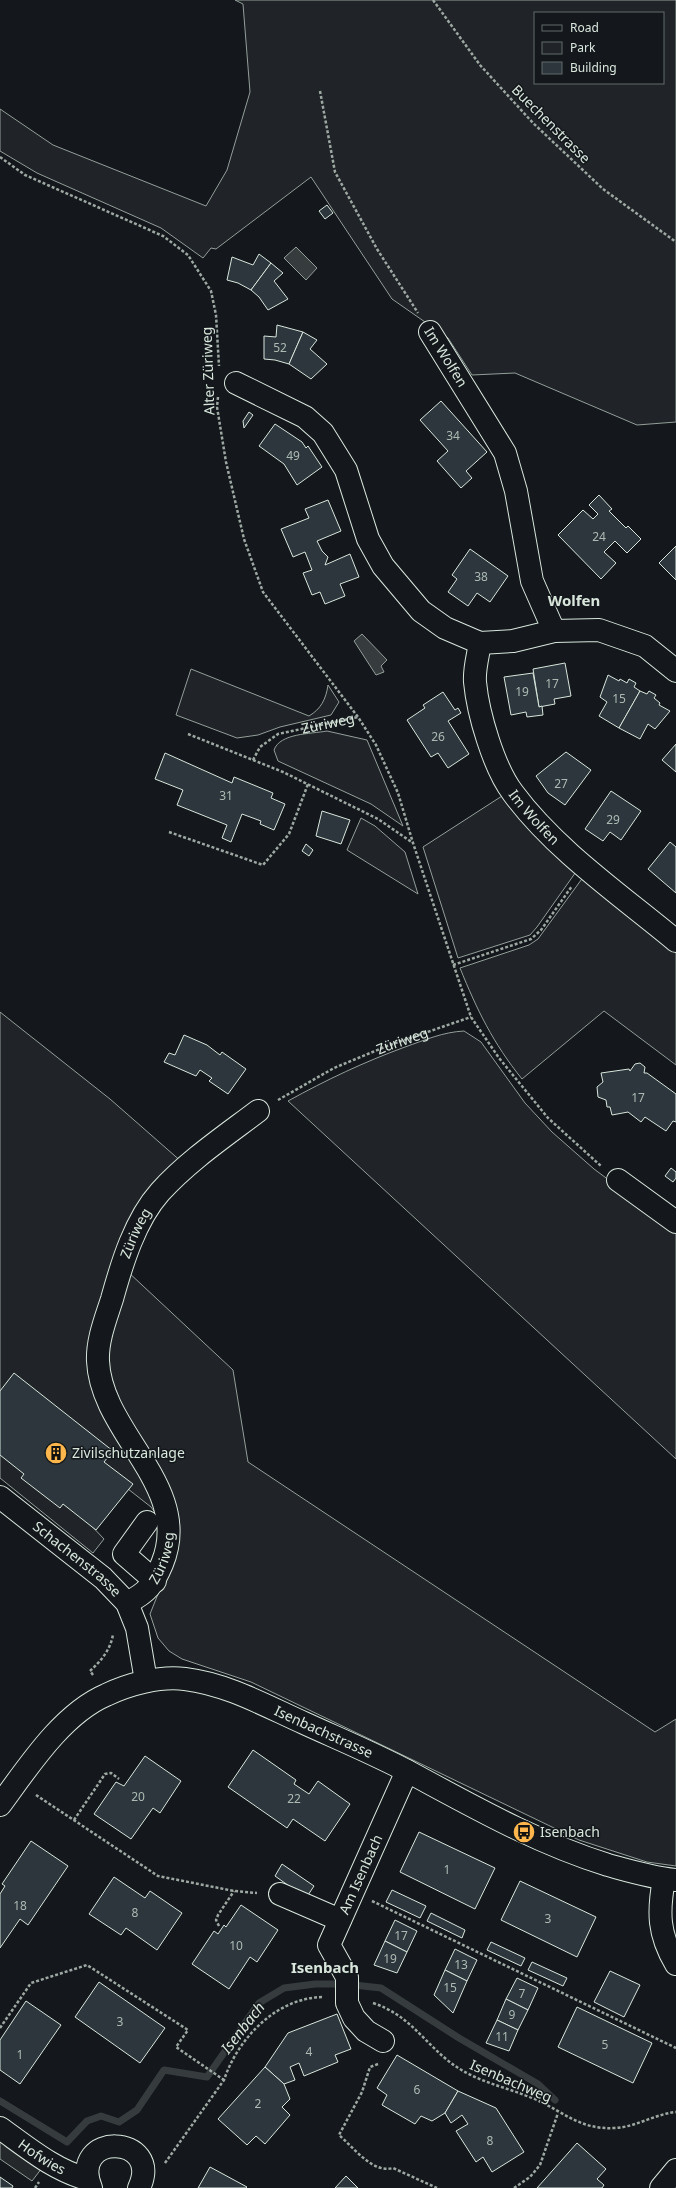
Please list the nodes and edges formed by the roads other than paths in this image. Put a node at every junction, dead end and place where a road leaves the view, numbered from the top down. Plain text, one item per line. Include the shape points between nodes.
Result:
1 (430, 332) road end
2 (227, 388) road end
3 (554, 631) junction
4 (480, 643) junction
5 (676, 671) edge
6 (676, 941) edge
7 (258, 1110) road end
8 (618, 1180) road end
9 (676, 1222) edge
10 (0, 1497) edge
11 (147, 1522) dead end
12 (155, 1581) junction
13 (127, 1603) junction
14 (146, 1681) junction
15 (407, 1771) junction
16 (0, 1805) edge
17 (670, 1879) edge
18 (280, 1894) road end
19 (340, 1920) junction
20 (676, 1964) edge
21 (383, 2041) dead end
22 (0, 2128) edge
23 (676, 2170) edge
24 (89, 2183) edge
25 (139, 2188) edge
26 (661, 2188) edge

1 - 3 street, Im Wolfen via 505,454 516,491 532,581
2 - 4 street via 299,414 323,433 346,470 365,533 383,566 421,611 445,628
3 - 4 street via 513,641
3 - 5 street via 599,630 645,646
4 - 6 street, Im Wolfen via 475,681 479,708 492,751 512,792 545,832
7 - 12 street, Züriweg via 160,1193 125,1253 102,1333 98,1360 102,1388 110,1409 164,1500 169,1529 166,1554
8 - 9 street
10 - 13 street, Schachenstrasse via 103,1578
11 - 12 street via 124,1554
12 - 13 street, Züriweg via 145,1594
13 - 14 street, Schachenstrasse via 137,1628
14 - 15 street, Isenbachstrasse via 184,1679 228,1690
14 - 16 street, Isenbachstrasse via 105,1695 76,1714 43,1748
15 - 17 street, Isenbachstrasse via 464,1804 551,1845 623,1869
15 - 19 street, Am Isenbach
17 - 20 street via 659,1917 669,1952
18 - 19 street
19 - 21 street, Am Isenbach via 329,1945 347,1987 354,2018 366,2031
22 - 24 street, Hofwies via 51,2164
23 - 26 street
24 - 25 street via 88,2168 92,2157 110,2146 121,2146 132,2150 141,2163 143,2179

